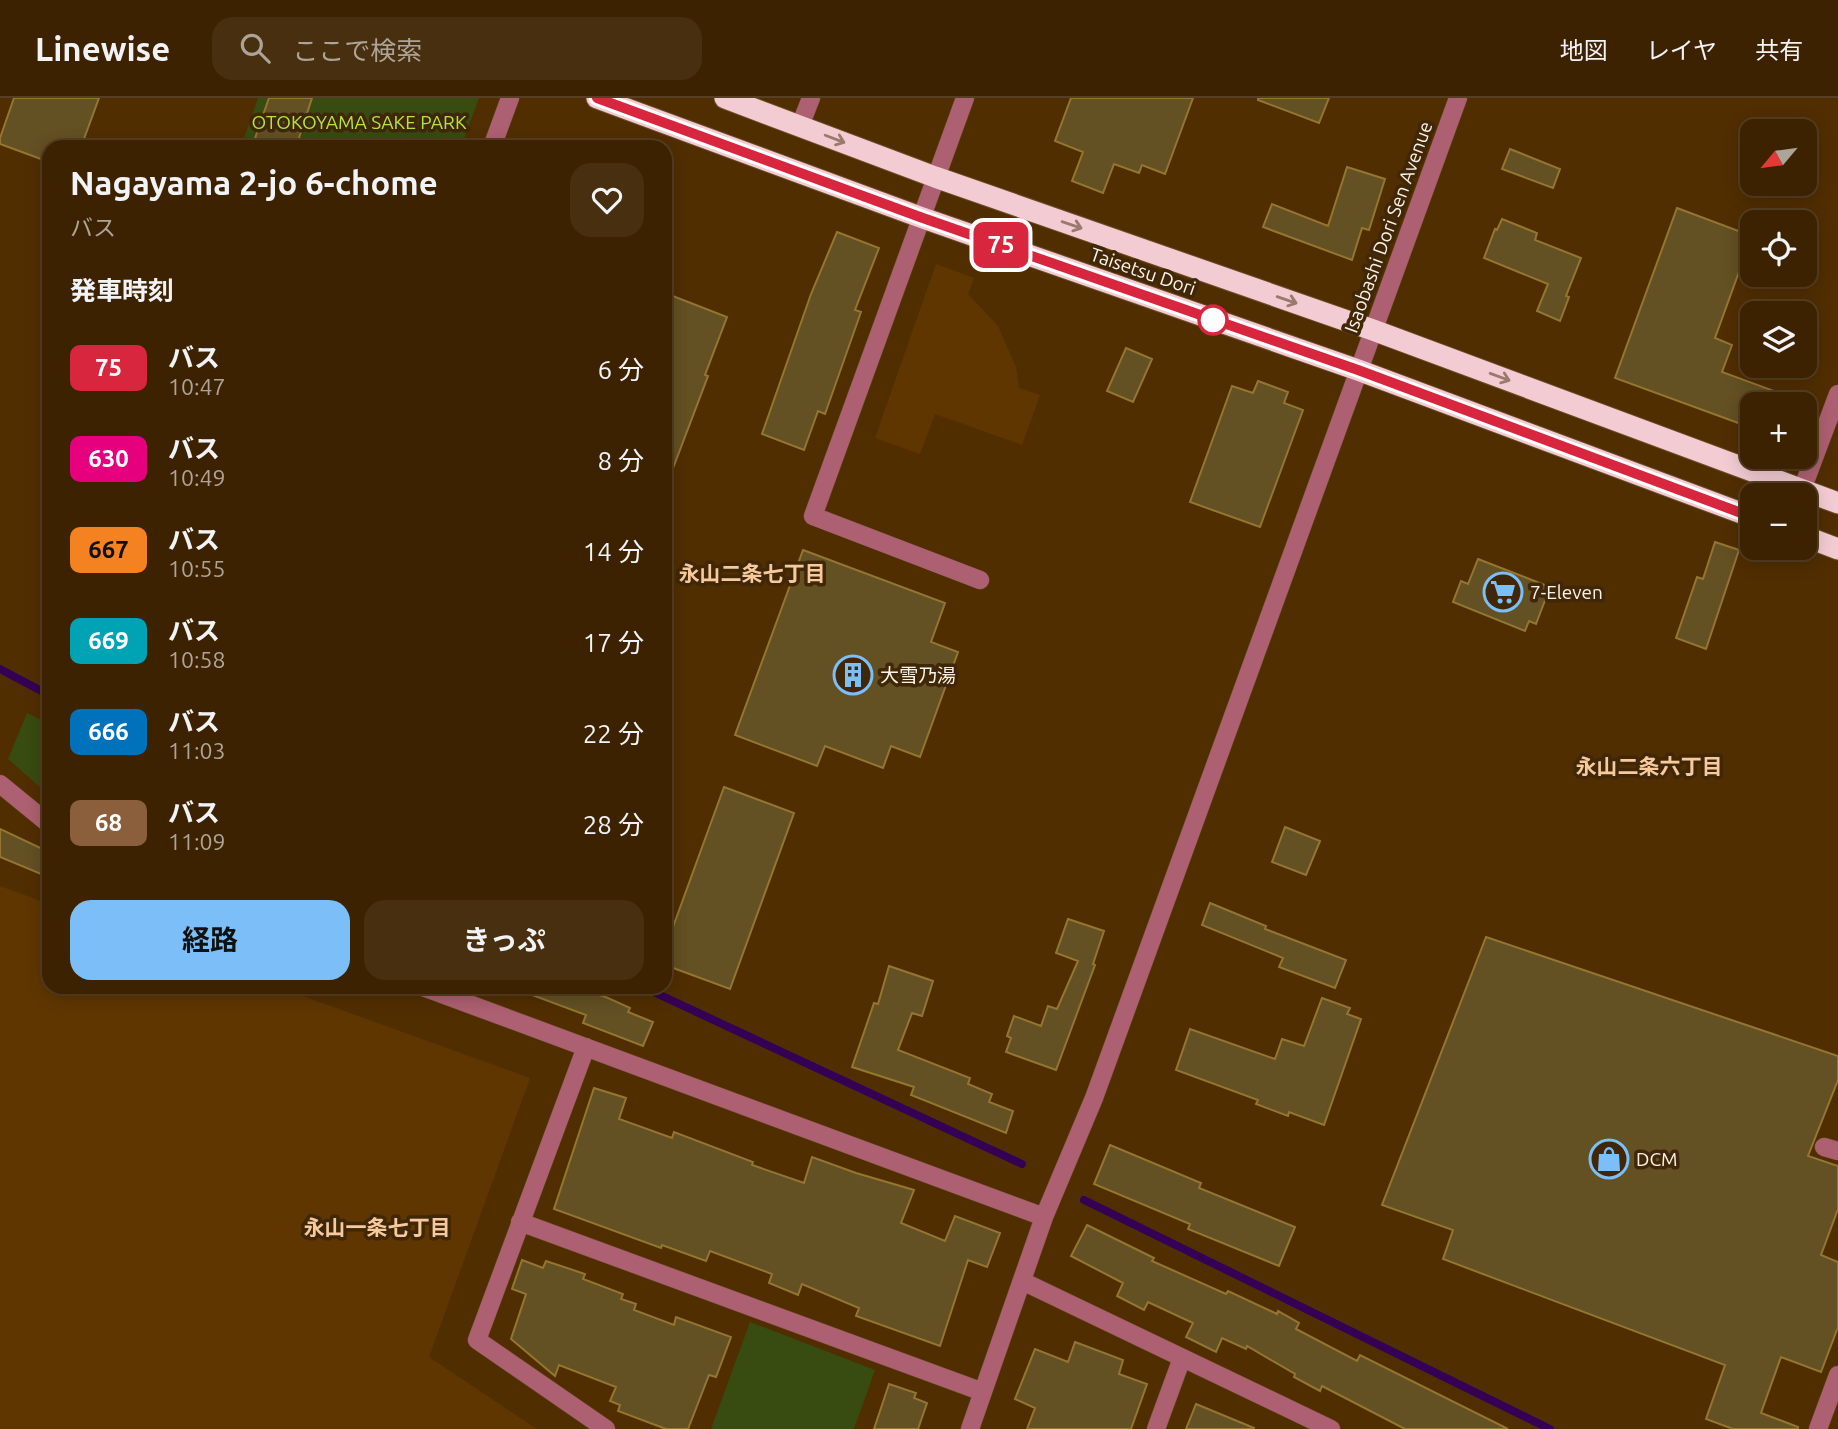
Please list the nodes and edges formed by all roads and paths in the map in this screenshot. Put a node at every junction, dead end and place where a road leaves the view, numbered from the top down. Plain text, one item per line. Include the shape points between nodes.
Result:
1 (510, 98) edge
2 (597, 98) edge
3 (725, 98) edge
4 (811, 98) edge
5 (964, 98) edge
6 (1458, 98) edge
7 (800, 126) junction
8 (495, 140) edge
9 (935, 177) junction
10 (920, 217) junction
11 (1373, 330) junction
12 (1358, 370) junction
13 (1838, 394) edge
14 (1777, 483) edge
15 (1804, 483) edge
16 (1817, 497) edge
17 (1838, 503) edge
18 (1740, 513) edge
19 (1817, 541) edge
20 (1838, 549) edge
21 (980, 580) dead end
22 (0, 783) edge
23 (42, 818) edge
24 (442, 994) edge
25 (586, 1047) junction
26 (1044, 1217) junction
27 (520, 1222) junction
28 (1022, 1281) junction
29 (1182, 1358) junction
30 (1838, 1375) edge
31 (983, 1392) junction
32 (1326, 1428) edge
33 (606, 1429) edge
34 (970, 1429) edge
35 (1156, 1429) edge
36 (1818, 1429) edge

1 - 8 street
2 - 10 highway, Taisetsu Dori
3 - 7 highway, Taisetsu Dori
4 - 7 street
5 - 9 street
6 - 11 street, Isaobashi Dori Sen Avenue
7 -> 9 highway, Taisetsu Dori
9 - 10 street
9 -> 11 highway, Taisetsu Dori
10 - 12 highway, Taisetsu Dori
10 - 21 street via 813,516
11 - 12 street, Isaobashi Dori Sen Avenue
11 -> 14 highway, Taisetsu Dori
12 - 18 highway, Taisetsu Dori
12 - 26 street, Isaobashi Dori Sen Avenue via 1098,1086
13 - 15 street
16 - 17 highway, Taisetsu Dori
19 - 20 highway
22 - 23 street
24 - 25 street
25 - 26 street
25 - 27 street
26 - 28 street, Isaobashi Dori Sen Avenue
27 - 31 street
27 - 33 street via 477,1340
28 - 29 street
28 - 31 street, Isaobashi Dori Sen Avenue
29 - 32 street
29 - 35 street
30 - 36 street
31 - 34 street, Isaobashi Dori Sen Avenue

